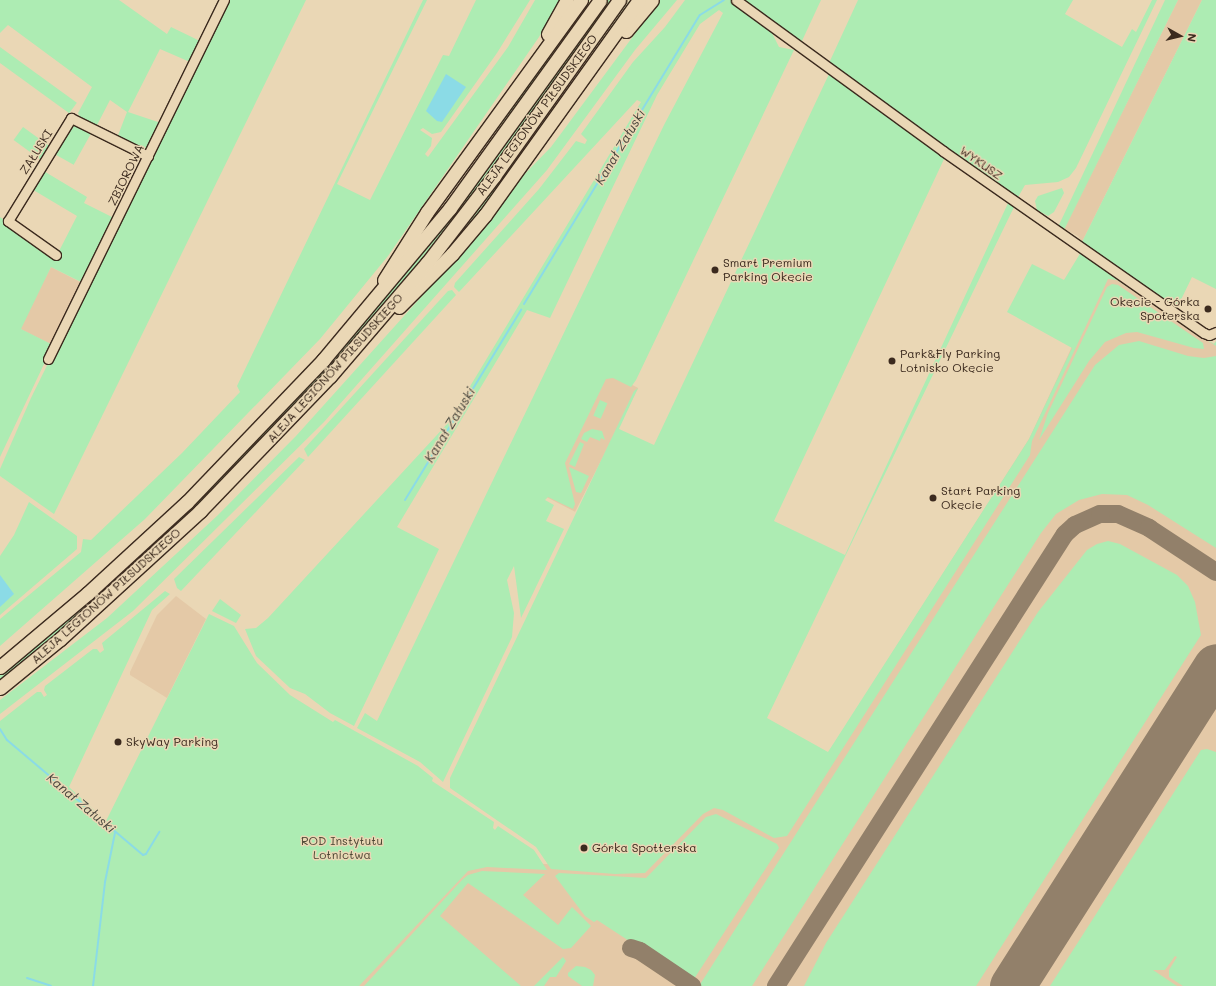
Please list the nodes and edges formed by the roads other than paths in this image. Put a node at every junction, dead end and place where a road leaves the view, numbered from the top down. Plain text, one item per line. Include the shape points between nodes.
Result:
1 (224, 0) edge
2 (567, 0) edge
3 (581, 0) edge
4 (600, 0) edge
5 (619, 0) edge
6 (639, 0) edge
7 (652, 0) edge
8 (736, 0) edge
9 (592, 67) junction
10 (517, 90) junction
11 (148, 156) junction
12 (56, 255) dead end
13 (363, 314) junction
14 (1216, 332) edge
15 (365, 338) junction
16 (48, 360) dead end
17 (0, 667) edge
18 (0, 688) edge

1 - 11 street, ZBIOROWA
2 - 10 highway
3 - 10 highway
4 - 13 highway, ALEJA LEGIONÓW PIŁSUDSKIEGO via 481,166
5 - 15 highway, ALEJA LEGIONÓW PIŁSUDSKIEGO via 494,176
6 - 9 highway
7 - 9 highway
8 - 14 street, WYKUSZ via 943,151 1204,333 1209,335
9 - 15 highway via 468,235 415,293
10 - 13 highway via 427,212
11 - 12 street, ZAŁUSKI via 71,118 8,221
11 - 16 street, ZBIOROWA
13 - 17 highway, ALEJA LEGIONÓW PIŁSUDSKIEGO via 288,398 187,502 88,593
15 - 18 highway, ALEJA LEGIONÓW PIŁSUDSKIEGO via 282,429 200,511 60,639

